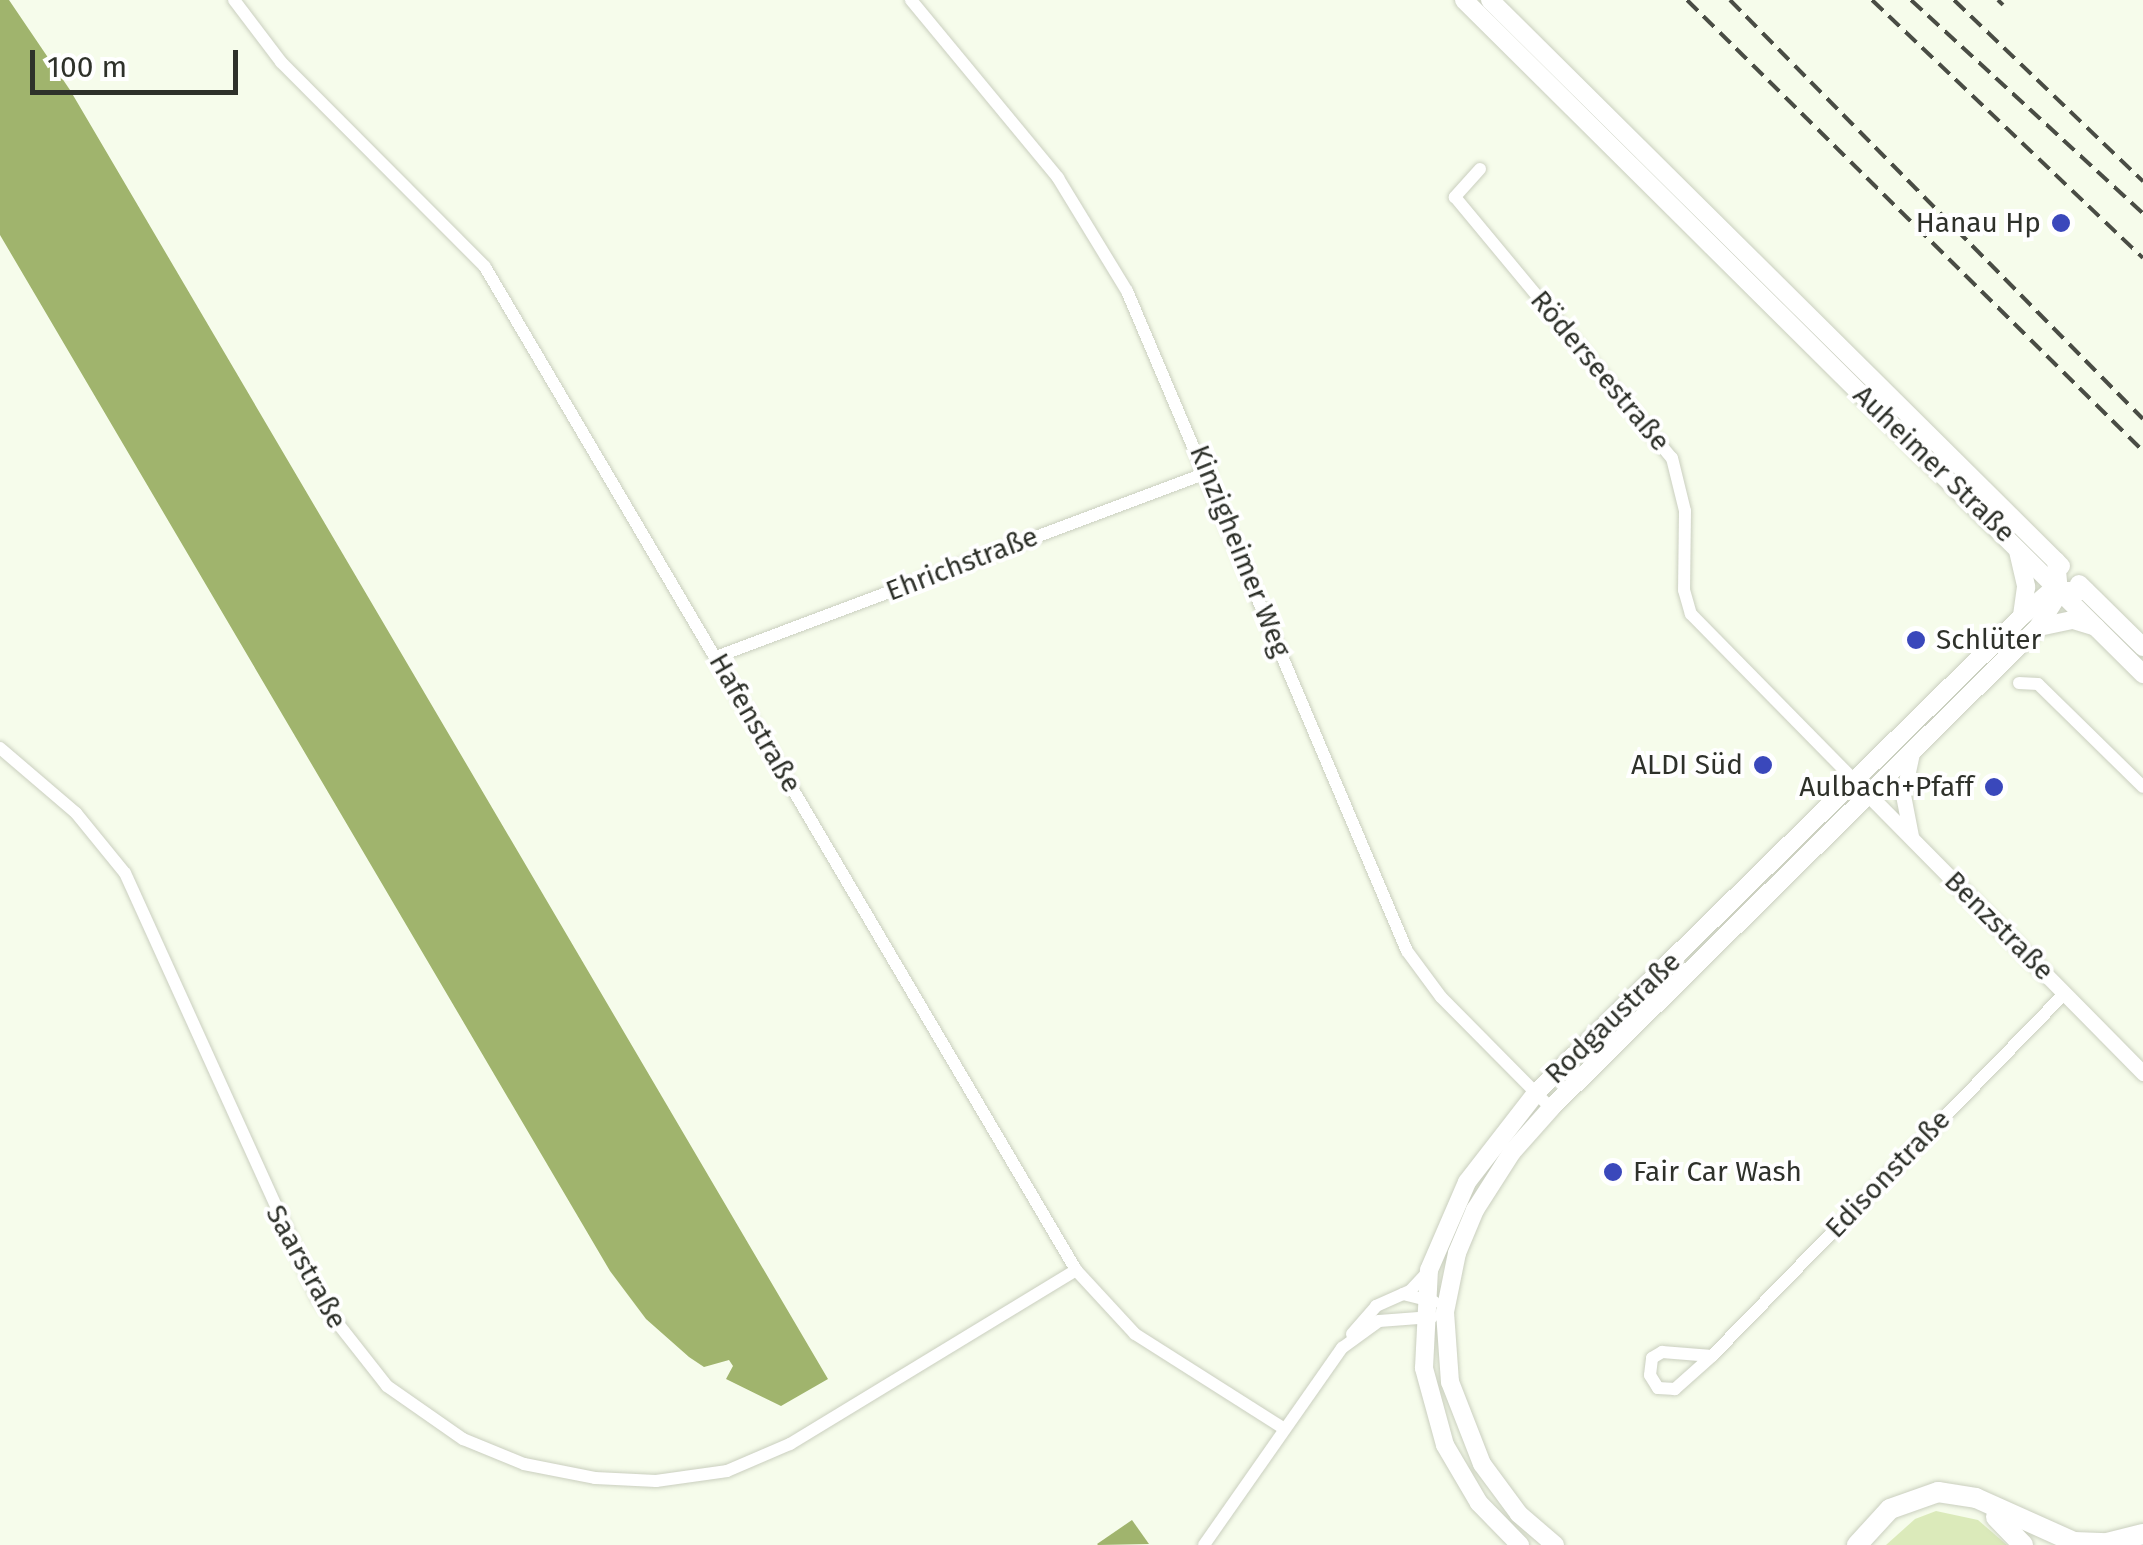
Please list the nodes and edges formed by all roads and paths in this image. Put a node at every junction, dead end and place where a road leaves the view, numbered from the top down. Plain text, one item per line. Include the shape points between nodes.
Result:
1 (234, 0) edge
2 (911, 0) edge
3 (1464, 0) edge
4 (1490, 0) edge
5 (1480, 168) dead end
6 (1738, 242) junction
7 (1723, 256) junction
8 (1208, 472) junction
9 (2016, 545) junction
10 (2056, 561) junction
11 (2059, 589) junction
12 (2086, 590) junction
13 (2030, 621) junction
14 (2099, 630) junction
15 (2143, 647) edge
16 (716, 657) junction
17 (2143, 674) edge
18 (2019, 683) dead end
19 (1915, 746) junction
20 (0, 748) edge
21 (1860, 786) junction
22 (2143, 788) edge
23 (1911, 836) junction
24 (2065, 994) junction
25 (2143, 1073) edge
26 (1536, 1093) junction
27 (1552, 1108) junction
28 (1076, 1270) junction
29 (1429, 1270) junction
30 (1403, 1294) junction
31 (1424, 1297) junction
32 (1445, 1312) junction
33 (1423, 1318) junction
34 (1342, 1348) junction
35 (1712, 1356) junction
36 (1283, 1428) junction
37 (2143, 1534) edge
38 (1204, 1545) edge
39 (1520, 1545) edge
40 (1556, 1545) edge
41 (1857, 1545) edge
42 (1865, 1545) edge
43 (2023, 1545) edge

1 - 16 street, Hafenstraße via 281,62 485,267
2 - 8 street, Kinzigheimer Weg via 1078,206 1138,314
3 - 7 main road, Auheimer Straße
4 - 6 main road, Auheimer Straße
5 - 21 street, Röderseestraße via 1455,196 1672,458 1685,510 1684,590 1691,614
6 - 7 street
6 - 10 main road, Auheimer Straße
7 - 9 main road, Auheimer Straße
8 - 16 street, Ehrichstraße
8 - 26 street, Kinzigheimer Weg via 1391,920 1441,997
9 - 11 main road, Auheimer Straße
9 - 13 main road
10 - 11 main road
10 - 12 main road, Auheimer Straße
11 - 12 main road
11 - 13 main road, Rodgaustraße
11 - 14 main road, Auheimer Straße
12 - 15 main road, Auheimer Straße
13 - 14 main road via 2072,620
13 - 19 main road, Rodgaustraße
13 - 21 main road, Rodgaustraße
14 - 17 main road, Auheimer Straße
16 - 28 street, Hafenstraße
18 - 22 street via 2038,684
19 - 21 main road, Rodgaustraße
19 - 23 street via 1903,795
20 - 28 street, Saarstraße via 76,813 125,873 317,1297 387,1386 463,1439 524,1464 595,1478 666,1480 727,1471 790,1444
21 - 23 street, Benzstraße
21 - 26 main road, Rodgaustraße
21 - 27 main road, Rodgaustraße
23 - 24 street, Benzstraße
24 - 25 street, Benzstraße
24 - 35 street, Edisonstraße
26 - 27 street, Kinzigheimer Weg
26 - 29 main road, Rodgaustraße via 1466,1182
27 - 32 main road, Rodgaustraße via 1512,1152 1474,1210 1456,1252
28 - 36 street, Hafenstraße via 1135,1334
29 - 30 street
29 - 31 main road, Rodgaustraße
30 - 31 street
30 - 34 street via 1376,1306
31 - 32 street
31 - 33 main road, Rodgaustraße
32 - 33 street
32 - 40 main road, Rodgaustraße via 1450,1382 1467,1438 1518,1514
33 - 34 street via 1379,1321
33 - 39 main road, Rodgaustraße via 1428,1389 1445,1445 1479,1502
34 - 36 street
35 - 35 street, Edisonstraße via 1662,1352 1652,1358 1650,1375 1658,1388 1675,1389
36 - 38 street
37 - 41 highway via 2107,1544 2074,1542 1976,1498 1938,1492 1900,1502
42 - 43 highway via 1896,1512 1944,1498 1992,1514

